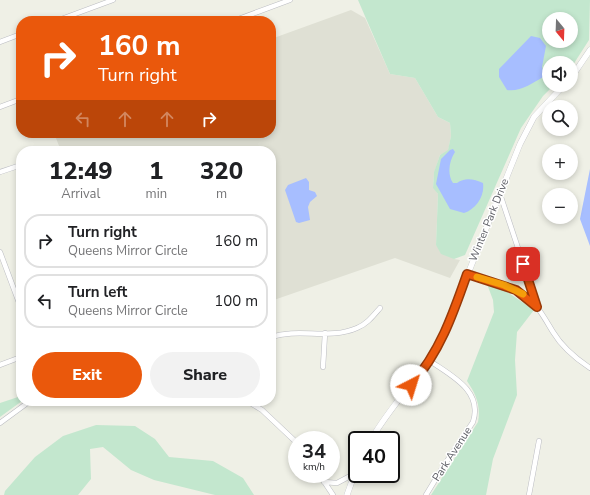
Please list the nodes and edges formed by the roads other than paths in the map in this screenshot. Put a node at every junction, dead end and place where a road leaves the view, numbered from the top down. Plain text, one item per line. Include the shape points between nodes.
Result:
1 (113, 0) edge
2 (290, 0) edge
3 (70, 16) edge
4 (247, 16) edge
5 (16, 36) edge
6 (0, 42) edge
7 (590, 50) edge
8 (578, 68) edge
9 (557, 92) edge
10 (16, 101) edge
11 (0, 107) edge
12 (16, 167) edge
13 (0, 172) edge
14 (500, 194) junction
15 (0, 252) edge
16 (467, 274) junction
17 (16, 295) edge
18 (537, 307) junction
19 (380, 308) dead end
20 (325, 333) junction
21 (276, 336) edge
22 (16, 360) edge
23 (430, 361) junction
24 (0, 365) edge
25 (323, 367) dead end
26 (590, 368) edge
27 (23, 406) edge
28 (255, 406) edge
29 (0, 423) edge
30 (377, 431) edge
31 (288, 435) edge
32 (539, 441) dead end
33 (325, 483) edge
34 (351, 483) edge
35 (333, 495) edge
36 (347, 495) edge
37 (426, 495) edge
38 (529, 495) edge

1 - 3 street
2 - 4 street
5 - 6 street
7 - 8 street
9 - 14 street, Winter Park Drive via 534,117
10 - 11 street
12 - 13 street
14 - 16 street, Winter Park Drive
14 - 18 street
15 - 17 street
16 - 18 street via 516,290
16 - 23 street, Winter Park Drive via 445,333
18 - 26 street via 565,348
19 - 20 street via 358,328 345,332
20 - 21 street
20 - 25 street
22 - 24 street
23 - 30 street, Winter Park Drive via 401,395
23 - 37 street, Park Avenue via 466,387 472,395 475,414 473,422
27 - 29 street
28 - 31 street
32 - 38 street
33 - 35 street
34 - 36 street

